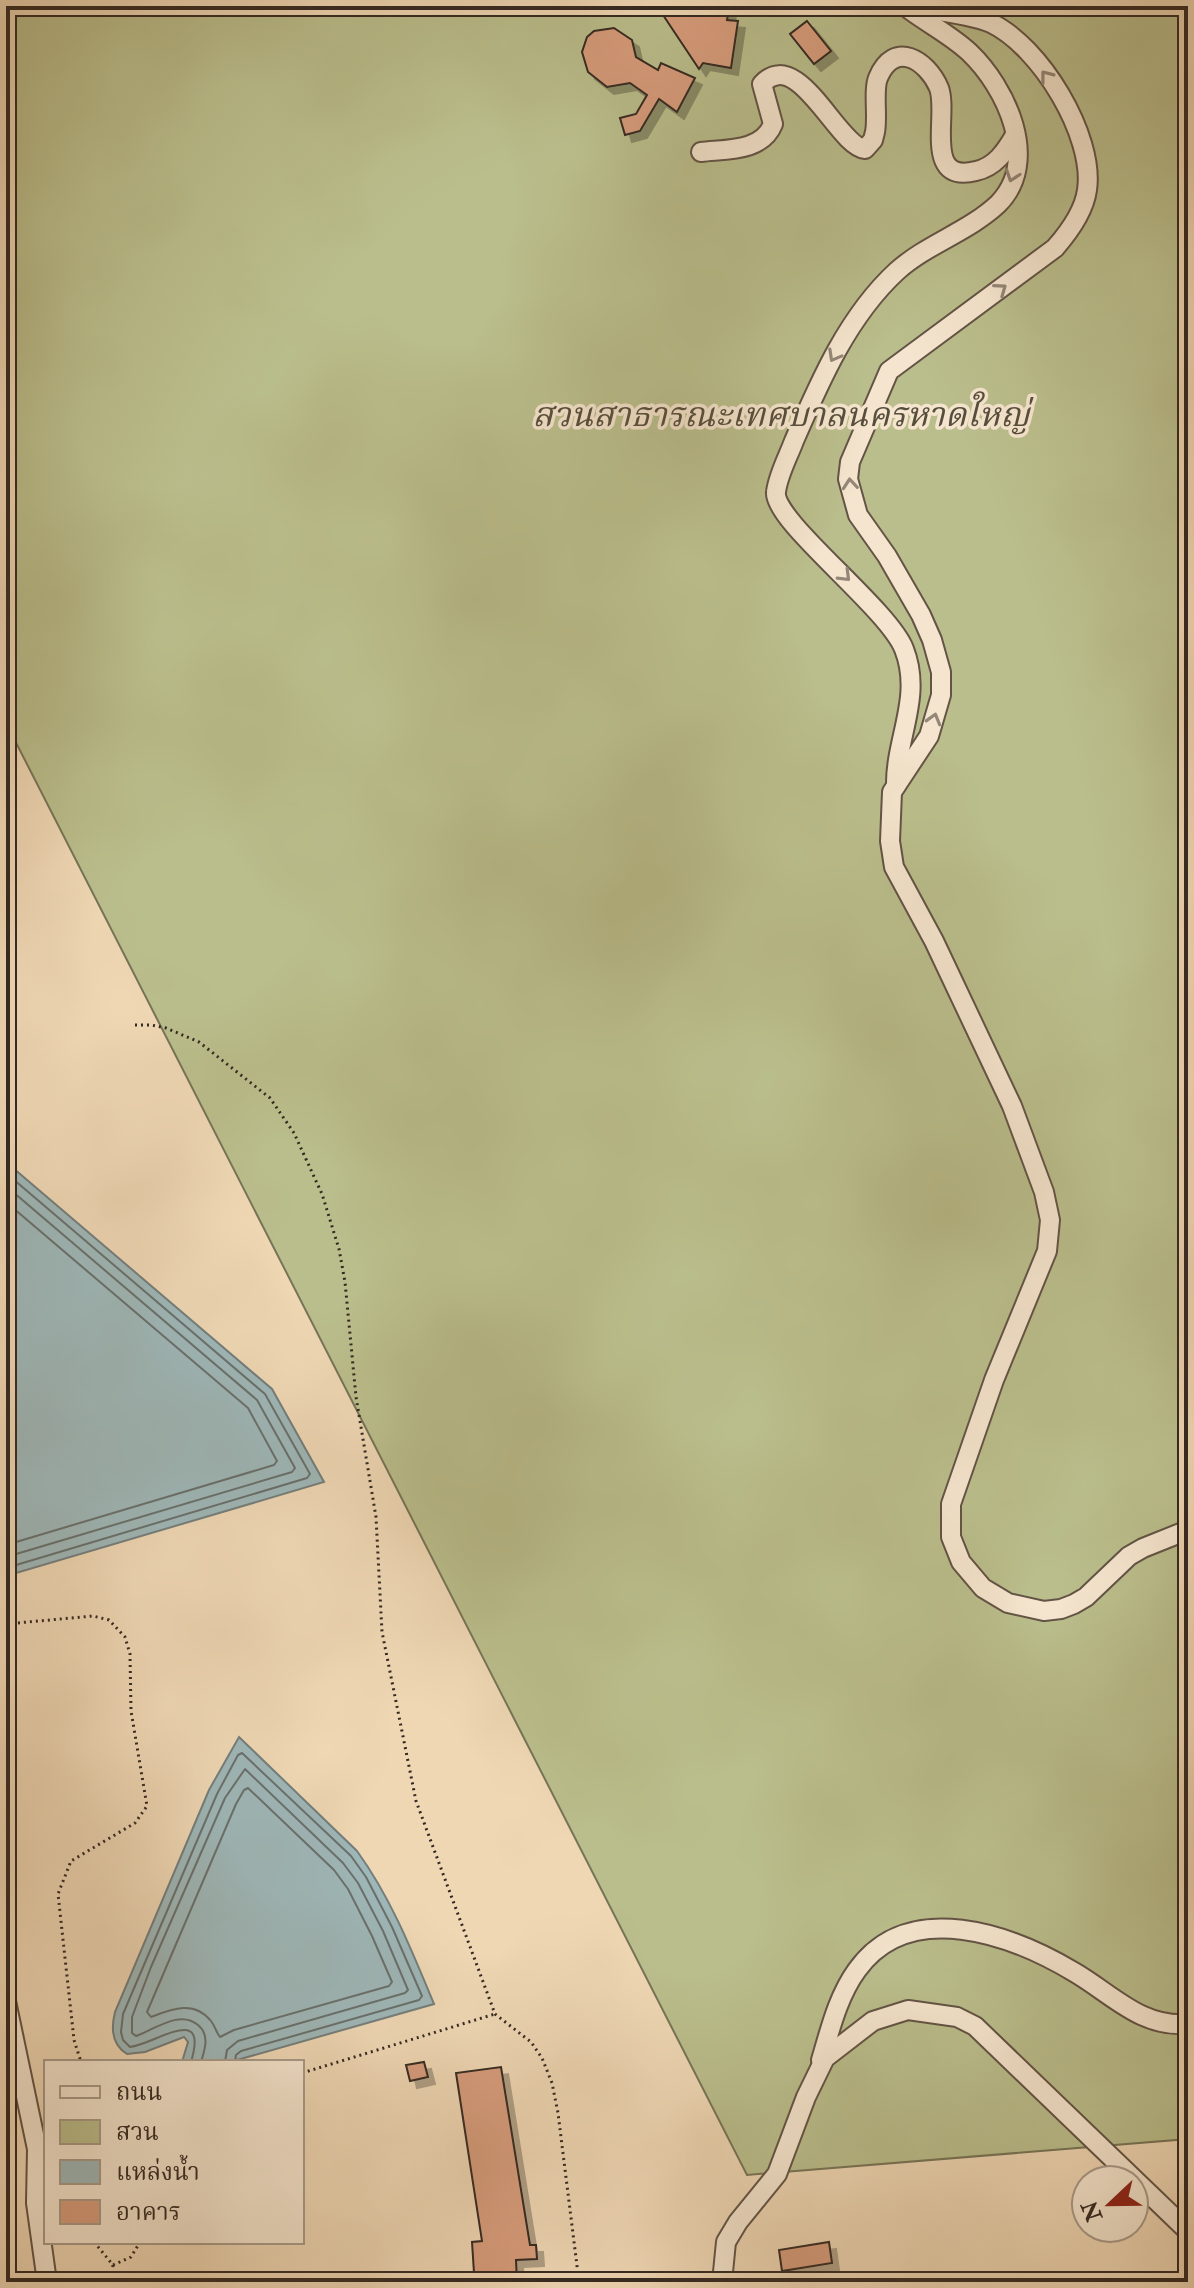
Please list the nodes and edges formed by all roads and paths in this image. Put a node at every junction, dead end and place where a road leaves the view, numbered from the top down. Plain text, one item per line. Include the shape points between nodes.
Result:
1 (905, 6) edge
2 (1015, 135) junction
3 (701, 152) dead end
4 (896, 786) junction
5 (135, 1025) dead end
6 (1188, 1530) edge
7 (6, 1624) edge
8 (6, 2001) edge
9 (495, 2014) junction
10 (1188, 2024) edge
11 (80, 2060) edge
12 (818, 2071) junction
13 (304, 2072) edge
14 (1188, 2231) edge
15 (96, 2244) edge
16 (139, 2244) edge
17 (113, 2265) junction
18 (47, 2282) edge
19 (111, 2282) edge
20 (579, 2282) edge
21 (722, 2282) edge

1 - 2 street via 960,44 985,69
4 -> 1 street via 929,736 941,695 941,672 921,615 855,509 848,484 850,462 889,371 1055,248 1079,215 1088,174 1085,150 1068,108 1011,37 989,22
2 - 3 street via 1003,155 986,168 966,172 949,166 939,146 939,90 922,64 902,56 878,78 875,132 865,149 847,139 810,92 781,75 762,84 772,117 765,137 748,146
2 -> 4 street via 1017,166 998,203 898,270 867,304 834,355 776,490 785,516 866,597 903,645 912,688
4 - 6 street via 890,814 894,867 1012,1106 1050,1220 1047,1251 951,1504 955,1550 975,1580 1000,1599 1027,1609 1052,1610 1086,1597 1129,1556
5 - 9 path via 166,1028 199,1042 270,1098 294,1133 322,1194 345,1282 393,1696 416,1801
7 - 11 path via 93,1616 113,1623 129,1644 130,1702 147,1806 135,1823 71,1861 58,1894
8 - 18 street via 37,2149 37,2212
9 - 13 path
9 - 20 path via 531,2042 552,2083
10 - 12 street via 1148,2020 1074,1972 997,1936 925,1927 875,1949 857,1970 841,2000
12 - 14 street via 850,2037 885,2016 908,2010 957,2017 975,2026
12 - 21 street via 777,2174 726,2242
15 - 17 path
16 - 17 path via 131,2257
17 - 19 path

